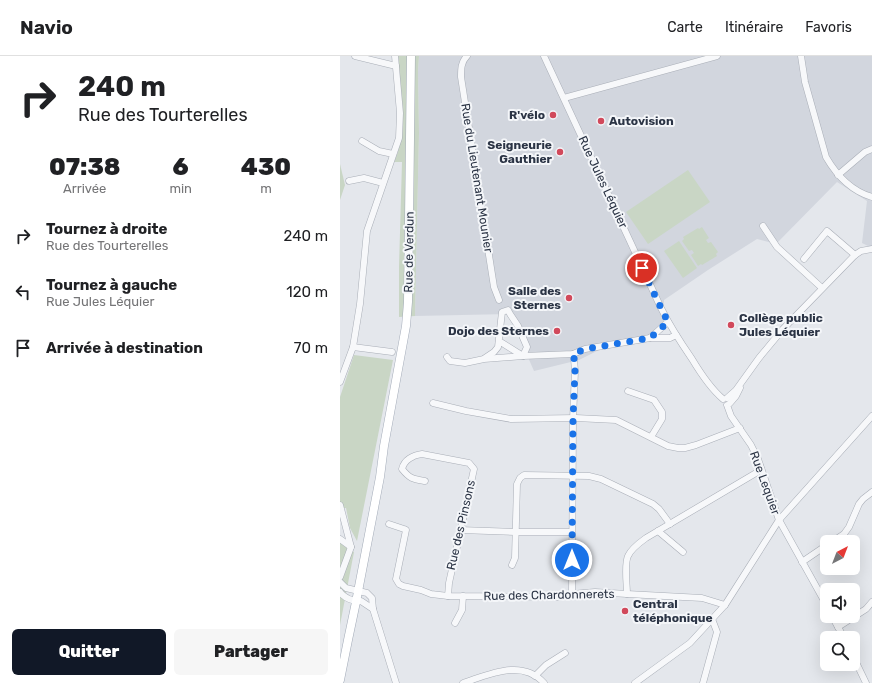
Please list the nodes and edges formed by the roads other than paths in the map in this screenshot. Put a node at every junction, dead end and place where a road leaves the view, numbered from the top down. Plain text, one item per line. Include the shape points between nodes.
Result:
1 (355, 56) edge
2 (395, 56) edge
3 (411, 56) edge
4 (467, 56) edge
5 (544, 56) edge
6 (717, 56) edge
7 (801, 56) edge
8 (396, 66) junction
9 (564, 98) junction
10 (362, 141) dead end
11 (872, 149) edge
12 (393, 154) junction
13 (838, 175) junction
14 (349, 181) dead end
15 (383, 183) junction
16 (872, 197) edge
17 (763, 226) dead end
18 (872, 249) edge
19 (855, 255) junction
20 (804, 259) dead end
21 (822, 288) junction
22 (499, 300) dead end
23 (661, 308) joint
24 (668, 322) junction
25 (676, 335) junction
26 (650, 338) junction
27 (499, 341) junction
28 (353, 347) junction
29 (392, 352) dead end
30 (573, 354) junction
31 (523, 356) junction
32 (447, 357) dead end
33 (484, 359) junction
34 (340, 382) edge
35 (628, 391) dead end
36 (727, 401) junction
37 (434, 403) dead end
38 (872, 416) edge
39 (573, 419) junction
40 (740, 428) junction
41 (651, 437) junction
42 (761, 470) junction
43 (573, 476) junction
44 (425, 481) dead end
45 (872, 492) edge
46 (340, 505) edge
47 (778, 520) junction
48 (389, 524) dead end
49 (670, 524) junction
50 (460, 530) junction
51 (658, 531) junction
52 (516, 532) junction
53 (572, 532) junction
54 (842, 535) edge
55 (340, 539) edge
56 (351, 547) junction
57 (820, 550) edge
58 (683, 552) dead end
59 (802, 562) junction
60 (512, 565) dead end
61 (340, 577) edge
62 (340, 582) edge
63 (356, 590) junction
64 (340, 592) edge
65 (572, 594) junction
66 (627, 594) junction
67 (820, 594) edge
68 (448, 596) junction
69 (463, 596) junction
70 (354, 601) junction
71 (872, 602) edge
72 (725, 605) junction
73 (373, 609) junction
74 (712, 619) junction
75 (836, 623) edge
76 (455, 624) dead end
77 (838, 627) junction
78 (840, 631) edge
79 (565, 653) dead end
80 (340, 656) edge
81 (859, 671) edge
82 (535, 676) junction
83 (340, 680) edge
84 (396, 683) edge
85 (463, 683) edge
86 (544, 683) edge
87 (635, 683) edge
88 (703, 683) edge
89 (864, 683) edge

1 - 8 street
2 - 8 street
3 - 63 main road, Rue de Verdun via 406,326 380,477
4 - 22 street, Rue du Lieutenant Mounier via 461,68 461,77 494,287
5 - 9 street, Rue Jules Léquier
6 - 9 street
7 - 13 street via 805,82 826,157
8 - 12 street via 400,113 399,138
9 - 23 street, Rue Jules Léquier
10 - 12 street via 379,151
11 - 13 street
12 - 15 street
13 - 16 street via 852,188
14 - 15 street via 364,178
15 - 28 street via 366,231 360,304
17 - 21 street via 777,247
18 - 19 street
19 - 20 street via 827,231
19 - 21 street
21 - 36 street via 783,329 736,396
23 - 24 street, Rue Lequier
24 - 25 street, Rue Lequier
24 - 26 street
25 - 26 street via 670,338
25 - 36 street, Rue Lequier via 714,392
26 - 30 street via 585,349
27 - 31 street
27 - 31 street via 502,312 508,310 526,347
27 - 33 street via 494,352
28 - 29 street
28 - 34 street
30 - 31 street
30 - 39 street
31 - 33 street
32 - 33 street via 450,361 465,363
35 - 41 street via 654,400 662,412 662,419
36 - 40 street, Rue Lequier via 731,416
37 - 39 street via 511,419
38 - 47 street
39 - 41 street via 616,420
39 - 43 street
40 - 41 street via 685,448 668,446
40 - 42 street, Rue Lequier via 758,459
42 - 47 street, Rue Lequier
42 - 49 street
43 - 49 street via 601,479 653,504
43 - 52 street via 524,475 520,478 517,484
43 - 53 street
44 - 50 street, Rue des Pinsons via 412,478 402,469 416,454 459,460 470,463 474,468
45 - 54 street via 862,499
46 - 56 street
47 - 59 street, Rue Lequier
47 - 72 street
48 - 68 street, Rue des Chardonnerets via 406,530 396,578 400,584 431,594
49 - 51 street
50 - 52 street
50 - 68 street, Rue des Pinsons
51 - 58 street
51 - 66 street via 639,544 628,556
52 - 53 street
52 - 60 street via 515,558
53 - 65 street
55 - 56 street
56 - 61 street
57 - 59 street
59 - 67 street, Rue Lequier
62 - 63 street via 346,588
63 - 70 main road, Rue de Verdun
63 - 73 street via 367,593 372,598
64 - 70 street
65 - 66 street, Rue des Chardonnerets
65 - 69 street, Rue des Chardonnerets via 560,598
66 - 72 street, Rue des Chardonnerets via 702,598
68 - 69 street, Rue des Chardonnerets
69 - 76 street via 462,610
70 - 73 street via 361,601
70 - 80 main road
70 - 83 main road
71 - 77 street via 866,609
72 - 74 street
73 - 84 street
74 - 87 street via 690,643
74 - 88 street via 717,632
75 - 77 street
77 - 78 street
79 - 82 street via 546,665
81 - 89 street
82 - 85 street via 509,670
82 - 86 street

